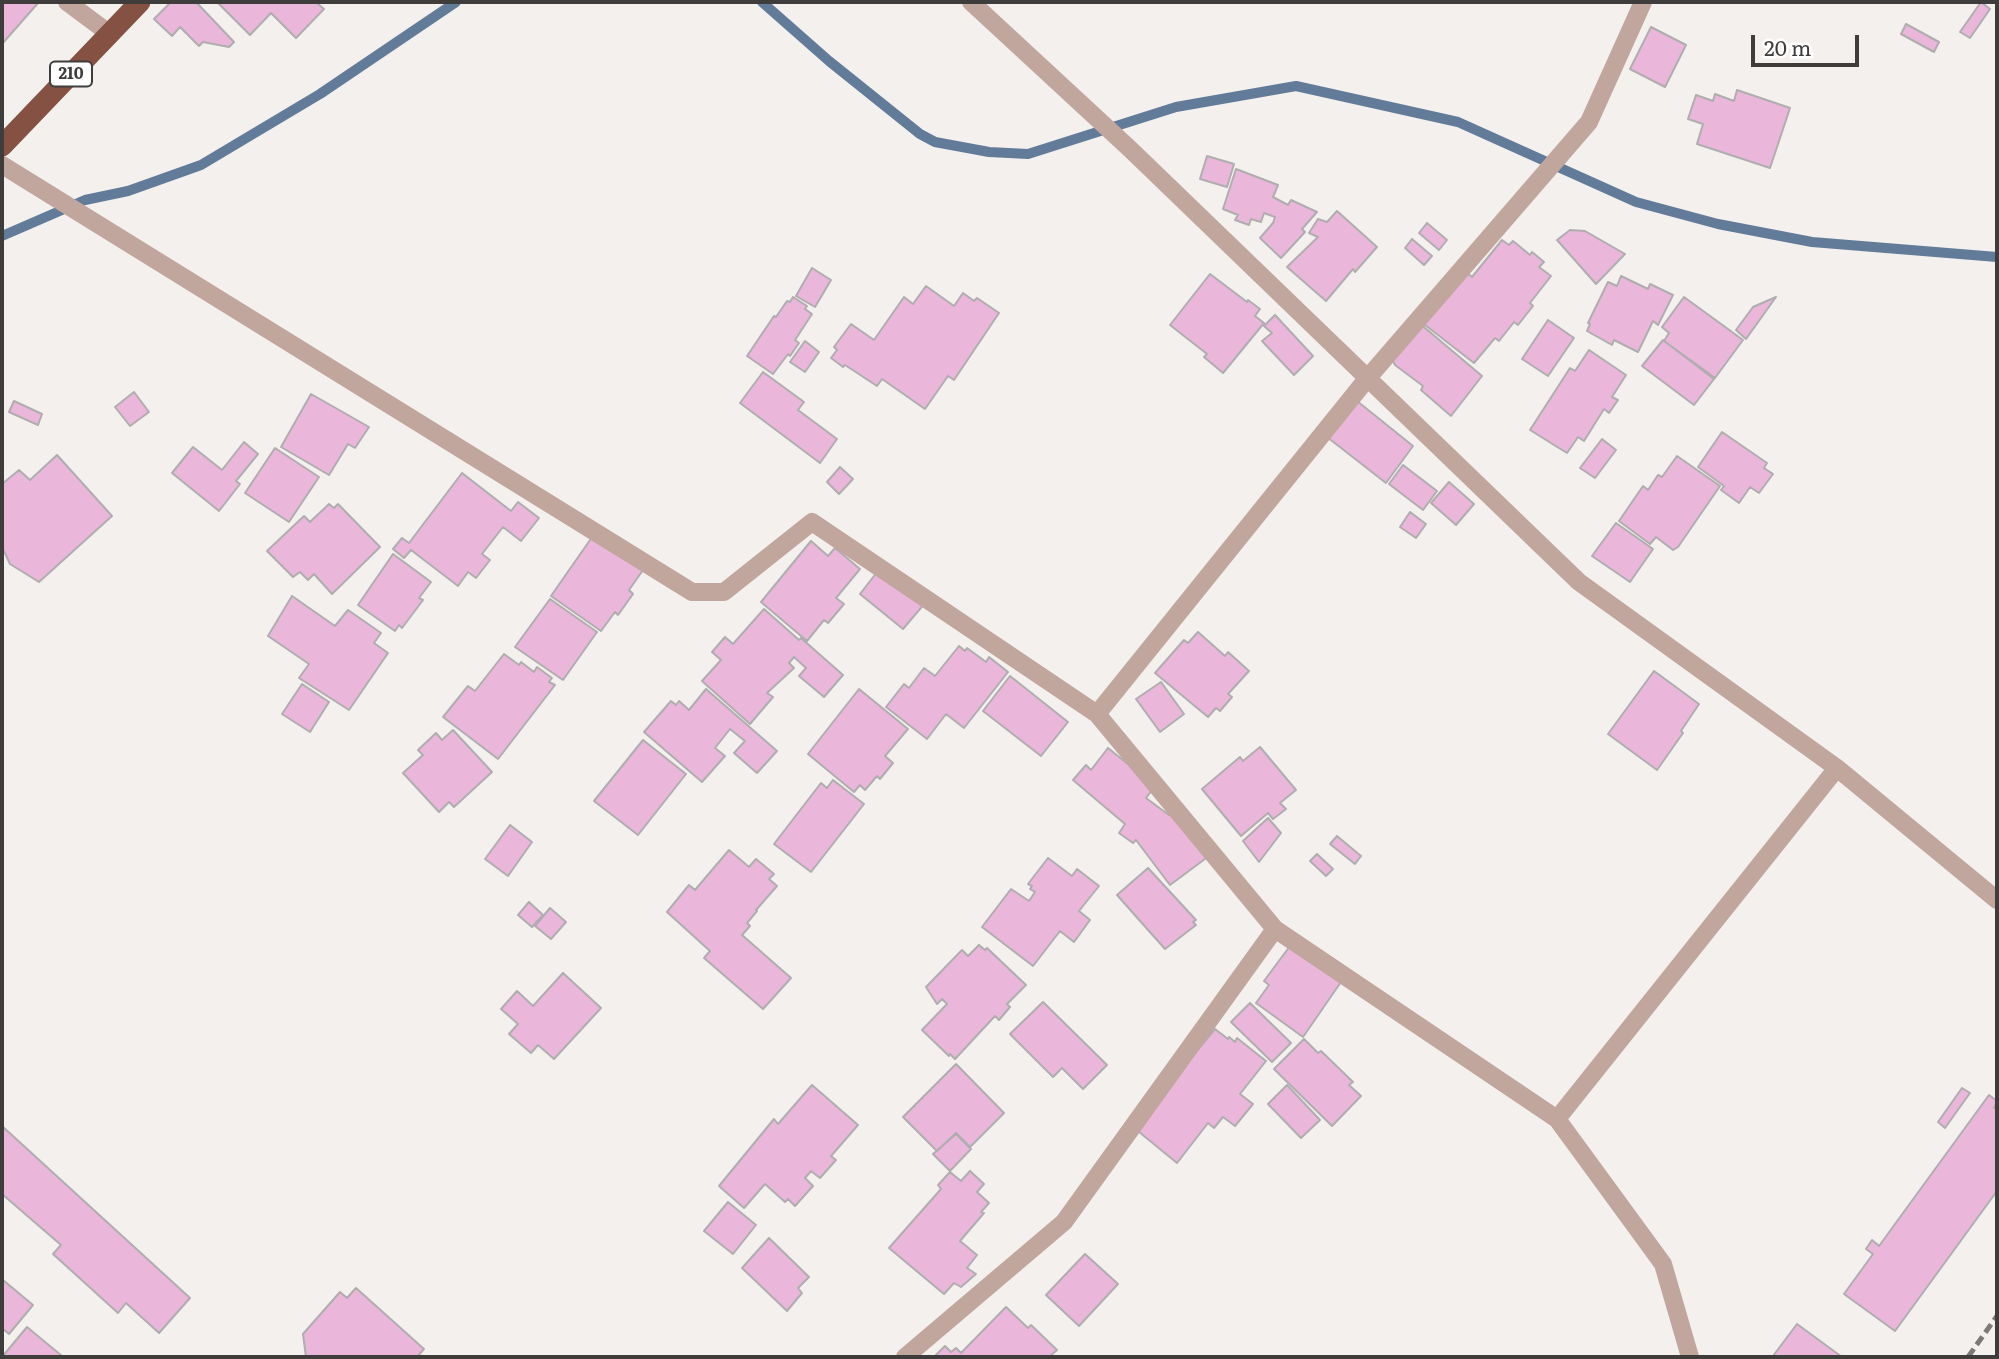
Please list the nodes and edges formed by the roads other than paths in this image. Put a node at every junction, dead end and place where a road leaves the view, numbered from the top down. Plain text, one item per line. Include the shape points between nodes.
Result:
1 (68, 2) edge
2 (140, 2) edge
3 (971, 2) edge
4 (1643, 2) edge
5 (110, 34) junction
6 (2, 146) edge
7 (2, 166) edge
8 (1366, 380) junction
9 (1097, 714) junction
10 (1837, 768) junction
11 (1997, 900) edge
12 (1275, 929) junction
13 (1557, 1119) junction
14 (905, 1357) edge
15 (1690, 1357) edge

1 - 5 street
2 - 5 highway, 210
3 - 8 street via 1130,149
4 - 8 street via 1589,122
5 - 6 highway, 210
7 - 9 street via 692,592 724,592 812,522
8 - 9 street
8 - 10 street via 1579,582
9 - 12 street
10 - 11 street
10 - 13 street
12 - 13 street
12 - 14 street via 1064,1222
13 - 15 street via 1663,1264

